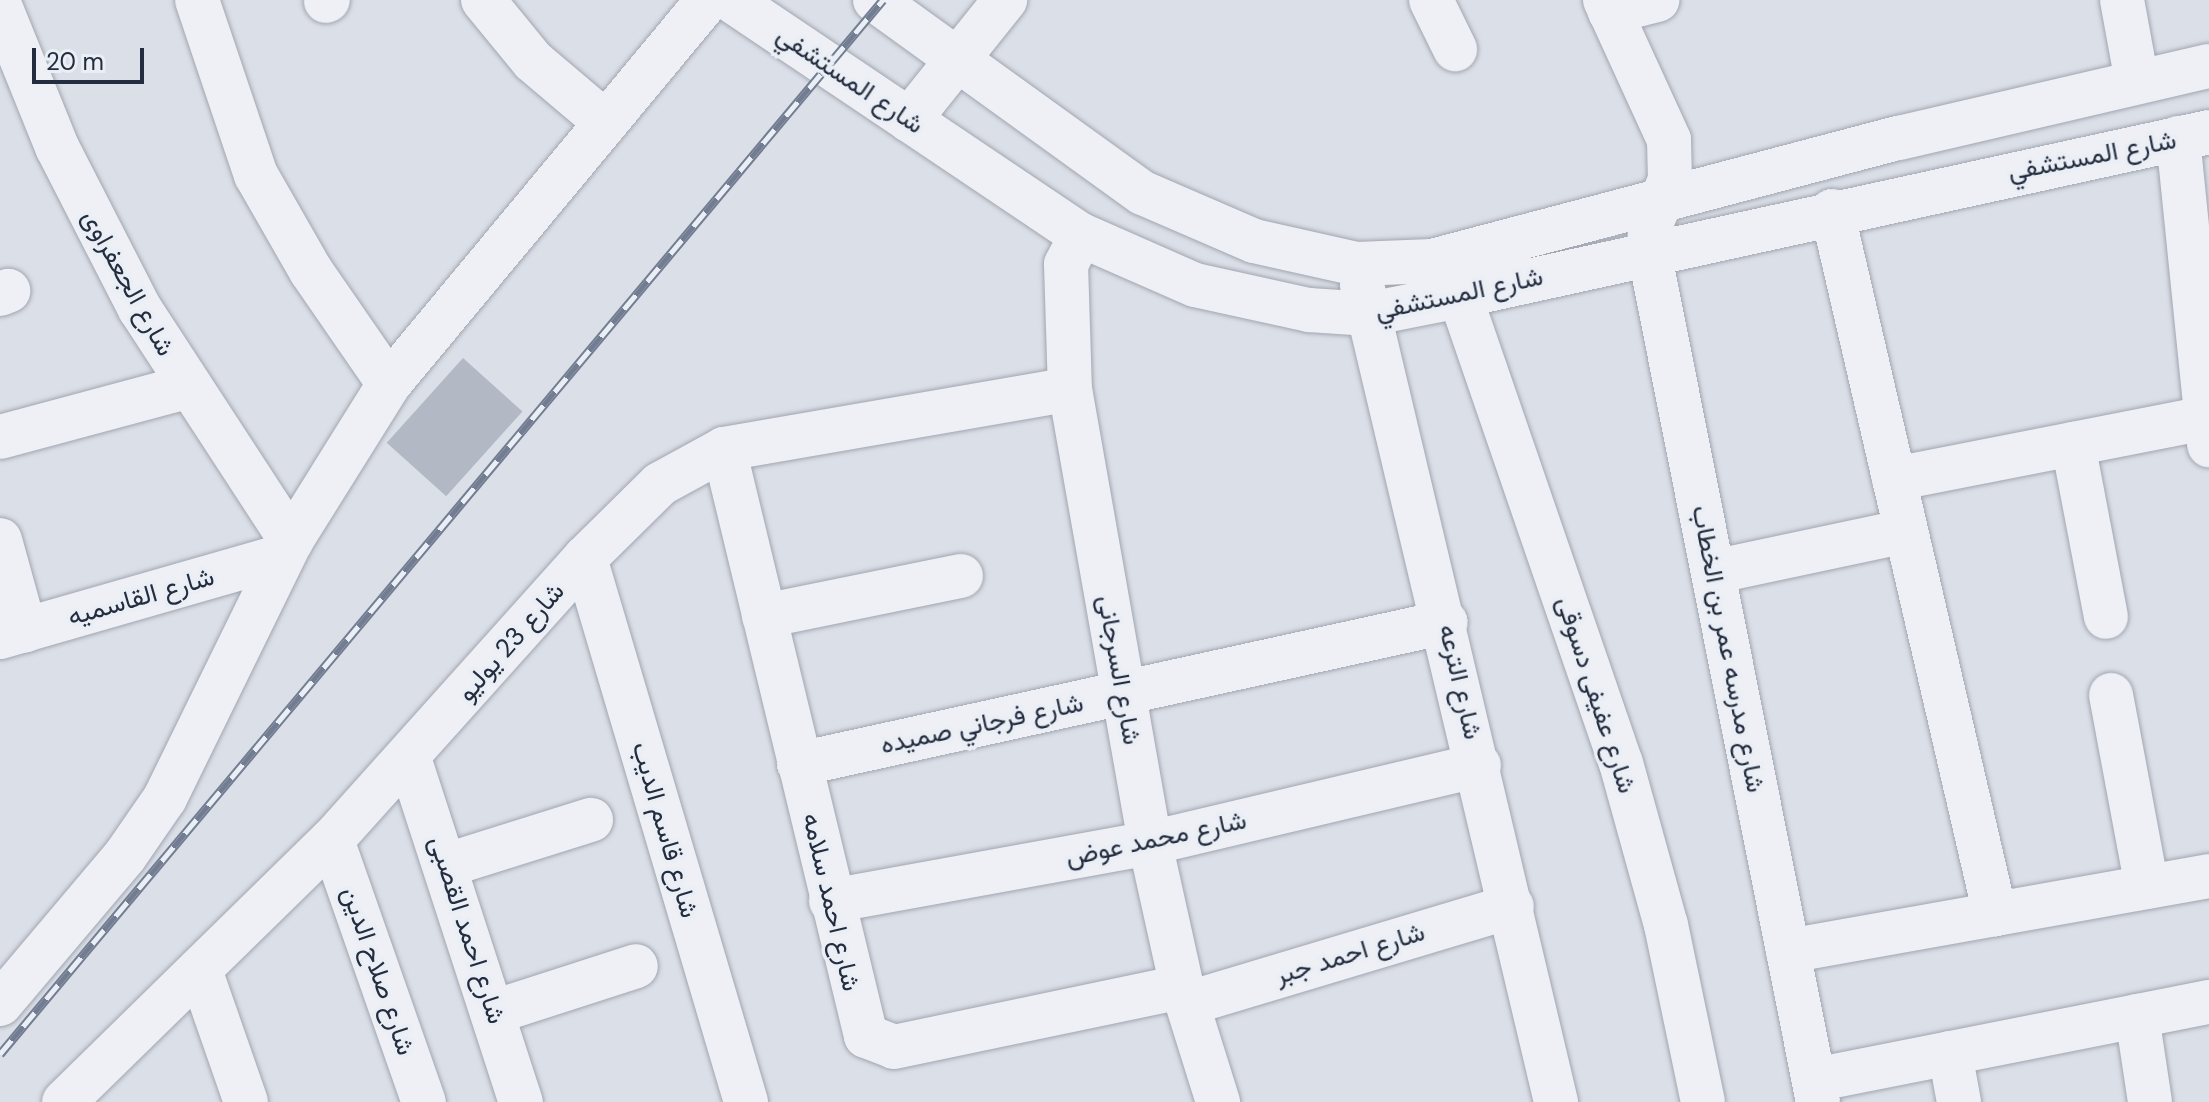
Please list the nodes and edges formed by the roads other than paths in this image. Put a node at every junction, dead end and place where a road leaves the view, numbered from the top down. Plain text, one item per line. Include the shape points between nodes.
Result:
1 (197, 0) edge
2 (483, 0) edge
3 (731, 0) edge
4 (875, 0) edge
5 (1005, 0) edge
6 (1431, 0) edge
7 (1657, 0) edge
8 (2122, 0) edge
9 (0, 6) edge
10 (1608, 6) edge
11 (689, 7) edge
12 (1455, 49) dead end
13 (957, 61) junction
14 (2209, 66) edge
15 (2137, 82) junction
16 (909, 120) junction
17 (605, 122) junction
18 (2194, 135) edge
19 (1662, 198) junction
20 (1832, 211) junction
21 (1081, 235) junction
22 (1649, 251) junction
23 (1357, 264) junction
24 (1460, 296) junction
25 (1369, 314) junction
26 (389, 384) junction
27 (186, 387) junction
28 (1070, 389) junction
29 (2207, 432) edge
30 (0, 437) edge
31 (2073, 444) junction
32 (724, 449) junction
33 (1894, 479) junction
34 (1906, 531) junction
35 (0, 540) edge
36 (287, 548) junction
37 (585, 558) junction
38 (1713, 572) junction
39 (961, 576) dead end
40 (764, 616) junction
41 (2106, 617) dead end
42 (1446, 622) junction
43 (13, 634) edge
44 (1122, 693) junction
45 (2111, 695) dead end
46 (409, 758) junction
47 (799, 764) junction
48 (1479, 765) junction
49 (591, 820) dead end
50 (332, 840) junction
51 (1150, 843) junction
52 (447, 865) junction
53 (2209, 876) edge
54 (2147, 887) junction
55 (831, 901) junction
56 (1512, 906) junction
57 (1995, 914) junction
58 (1788, 951) junction
59 (636, 966) dead end
60 (200, 970) junction
61 (1186, 995) junction
62 (2209, 1002) edge
63 (0, 1004) edge
64 (494, 1012) junction
65 (2137, 1016) junction
66 (1950, 1053) junction
67 (1816, 1091) edge
68 (64, 1102) edge
69 (246, 1102) edge
70 (424, 1102) edge
71 (521, 1102) edge
72 (746, 1102) edge
73 (1218, 1102) edge
74 (1556, 1102) edge
75 (1703, 1102) edge
76 (1959, 1102) edge
77 (2150, 1102) edge

1 - 26 street via 256,175 311,271
2 - 17 street via 533,61
3 - 16 street, شارع المستشفي
4 - 13 street, شارع المستشفي
5 - 13 street
6 - 12 street
7 - 10 street
8 - 15 street
9 - 27 street, شارع الجعفراوى via 97,229
10 - 19 street, شارع مدرسه عمر بن الخطاب via 1669,140 1670,180
11 - 17 street
13 - 16 street
13 - 23 street, شارع المستشفي via 1143,193 1254,241
14 - 15 street, شارع المستشفي
15 - 19 street, شارع المستشفي
16 - 21 street, شارع المستشفي
17 - 26 street
18 - 20 street, شارع المستشفي
18 - 29 street
19 - 22 street, شارع مدرسه عمر بن الخطاب via 1650,226
19 - 23 street, شارع المستشفي via 1432,261
20 - 22 street, شارع المستشفي
20 - 33 street
21 - 25 street, شارع المستشفي via 1195,285 1252,301
21 - 28 street, شارع السرجانى via 1066,264
22 - 24 street, شارع المستشفي
22 - 38 street, شارع مدرسه عمر بن الخطاب
23 - 25 street, شارع الترعه
24 - 25 street, شارع المستشفي
24 - 75 street, شارع عفيفى دسوقى via 1621,763 1666,925
25 - 42 street, شارع الترعه
26 - 36 street
27 - 30 street
27 - 36 street, شارع الجعفراوى
28 - 32 street, شارع 23 يوليو
28 - 44 street, شارع السرجانى
29 - 31 street
31 - 33 street
31 - 41 street
32 - 37 street, شارع 23 يوليو via 660,484
32 - 40 street, شارع احمد سلامه
33 - 34 street
34 - 38 street
34 - 57 street
35 - 43 street
36 - 43 street, شارع القاسميه
36 - 63 street via 165,798 125,856
37 - 46 street, شارع 23 يوليو
37 - 72 street, شارع قاسم الديب
38 - 58 street, شارع مدرسه عمر بن الخطاب
39 - 40 street
40 - 47 street, شارع احمد سلامه
42 - 44 street, شارع فرجاني صميده
42 - 48 street, شارع الترعه
44 - 47 street, شارع فرجاني صميده
44 - 51 street, شارع السرجانى
45 - 54 street
46 - 50 street, شارع 23 يوليو
46 - 52 street, شارع احمد القصبى
47 - 55 street, شارع احمد سلامه
48 - 51 street, شارع محمد عوض
48 - 56 street, شارع الترعه
49 - 52 street
50 - 60 street, شارع 23 يوليو
50 - 70 street, شارع صلاح الدين
51 - 55 street, شارع محمد عوض
51 - 61 street, شارع السرجانى
52 - 64 street, شارع احمد القصبى
53 - 54 street
54 - 57 street
55 - 61 street, شارع احمد سلامه via 858,1021 877,1045 917,1043
56 - 61 street, شارع احمد جبر
56 - 74 street, شارع الترعه
57 - 58 street
58 - 67 street, شارع مدرسه عمر بن الخطاب
59 - 64 street
60 - 68 street, شارع 23 يوليو
60 - 69 street
61 - 73 street, شارع السرجانى
62 - 65 street
64 - 71 street, شارع احمد القصبى
65 - 66 street
65 - 77 street
66 - 67 street
66 - 76 street

